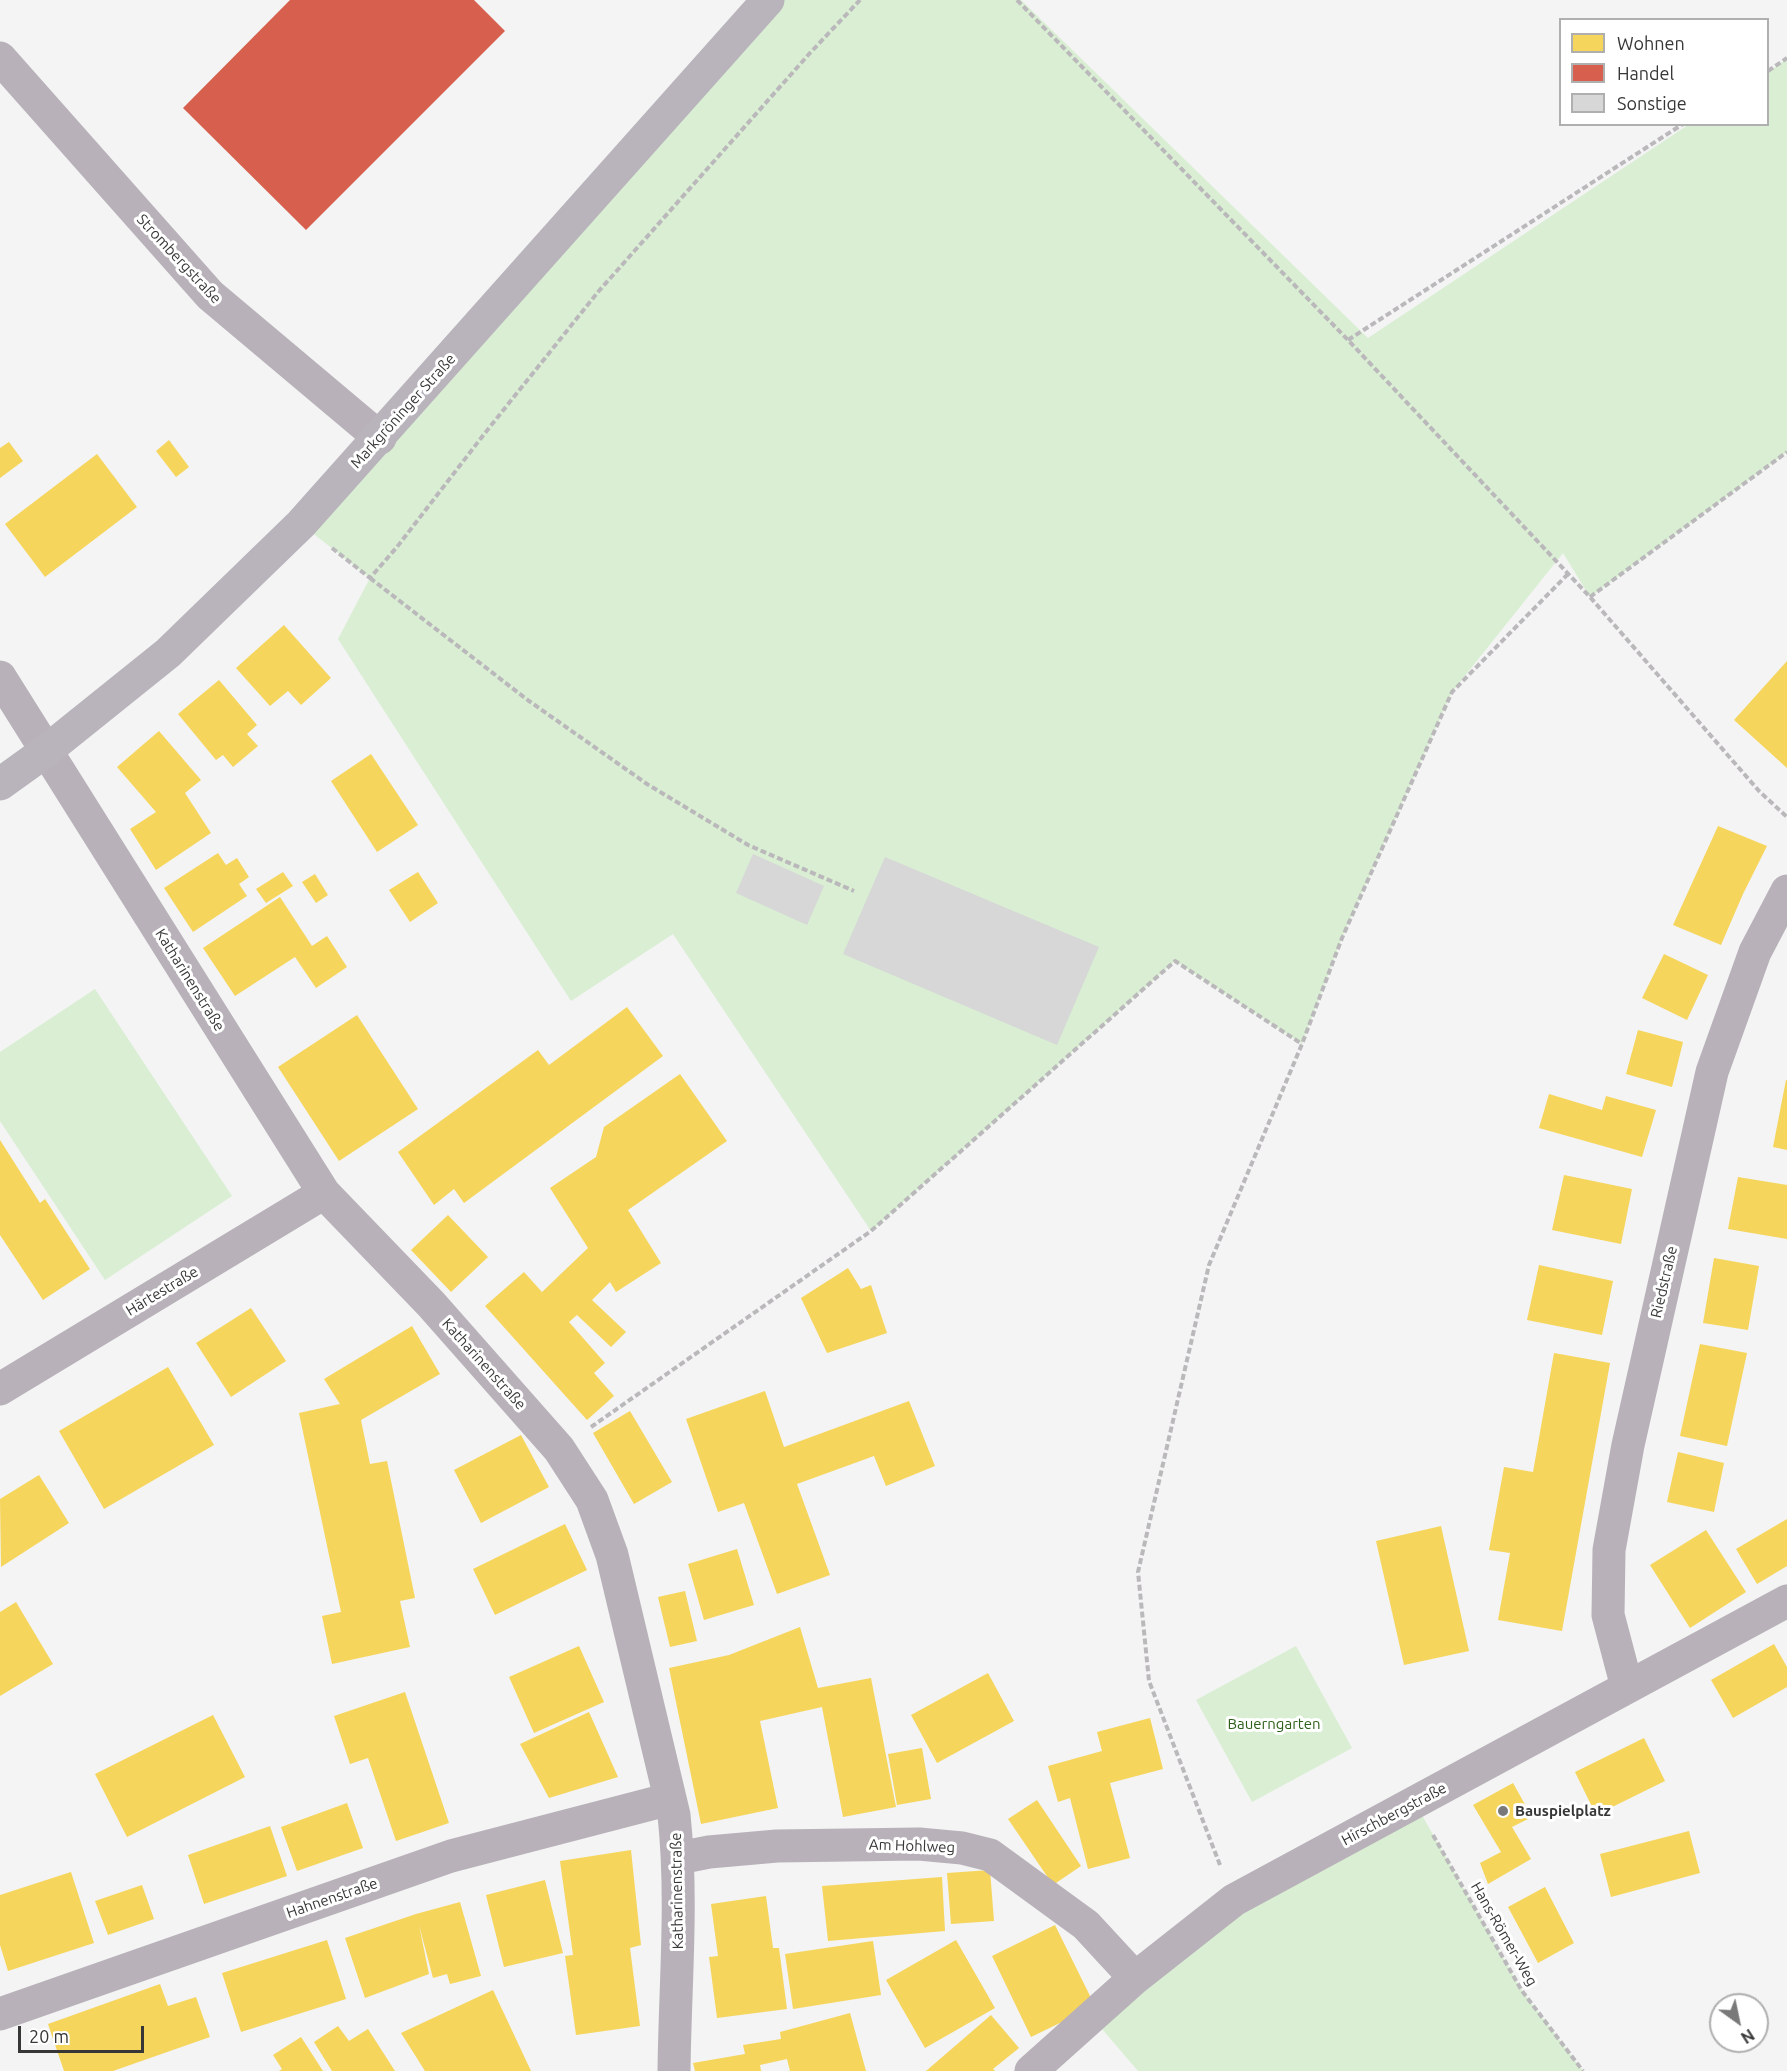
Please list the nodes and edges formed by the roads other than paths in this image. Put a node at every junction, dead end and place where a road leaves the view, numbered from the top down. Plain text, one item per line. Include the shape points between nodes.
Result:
1 (768, 0) edge
2 (0, 58) edge
3 (380, 438) junction
4 (0, 677) edge
5 (46, 751) junction
6 (0, 784) edge
7 (1787, 891) edge
8 (324, 1193) junction
9 (0, 1389) edge
10 (1787, 1601) edge
11 (1628, 1687) junction
12 (670, 1799) junction
13 (679, 1858) junction
14 (1135, 1978) junction
15 (0, 2014) edge
16 (674, 2071) edge
17 (1031, 2071) edge

1 - 3 main road, Markgröninger Straße
2 - 3 street, Strombergstraße via 210,296
3 - 5 main road, Markgröninger Straße via 302,524 168,653
4 - 5 street, Katharinenstraße
5 - 6 main road, Markgröninger Straße
5 - 8 street, Katharinenstraße
7 - 11 street, Riedstraße via 1755,952 1712,1072 1628,1445 1609,1550 1608,1615
8 - 9 street, Härtestraße
8 - 12 street, Katharinenstraße via 431,1305 559,1449 592,1500 612,1555
10 - 11 street, Hirschbergstraße
11 - 14 street, Hirschbergstraße via 1234,1900
12 - 13 street, Katharinenstraße
12 - 15 street, Hahnenstraße via 451,1856
13 - 14 street, Am Hohlweg via 777,1846 919,1844 981,1852 1086,1925
13 - 16 street, Katharinenstraße
14 - 17 street, Hirschbergstraße

